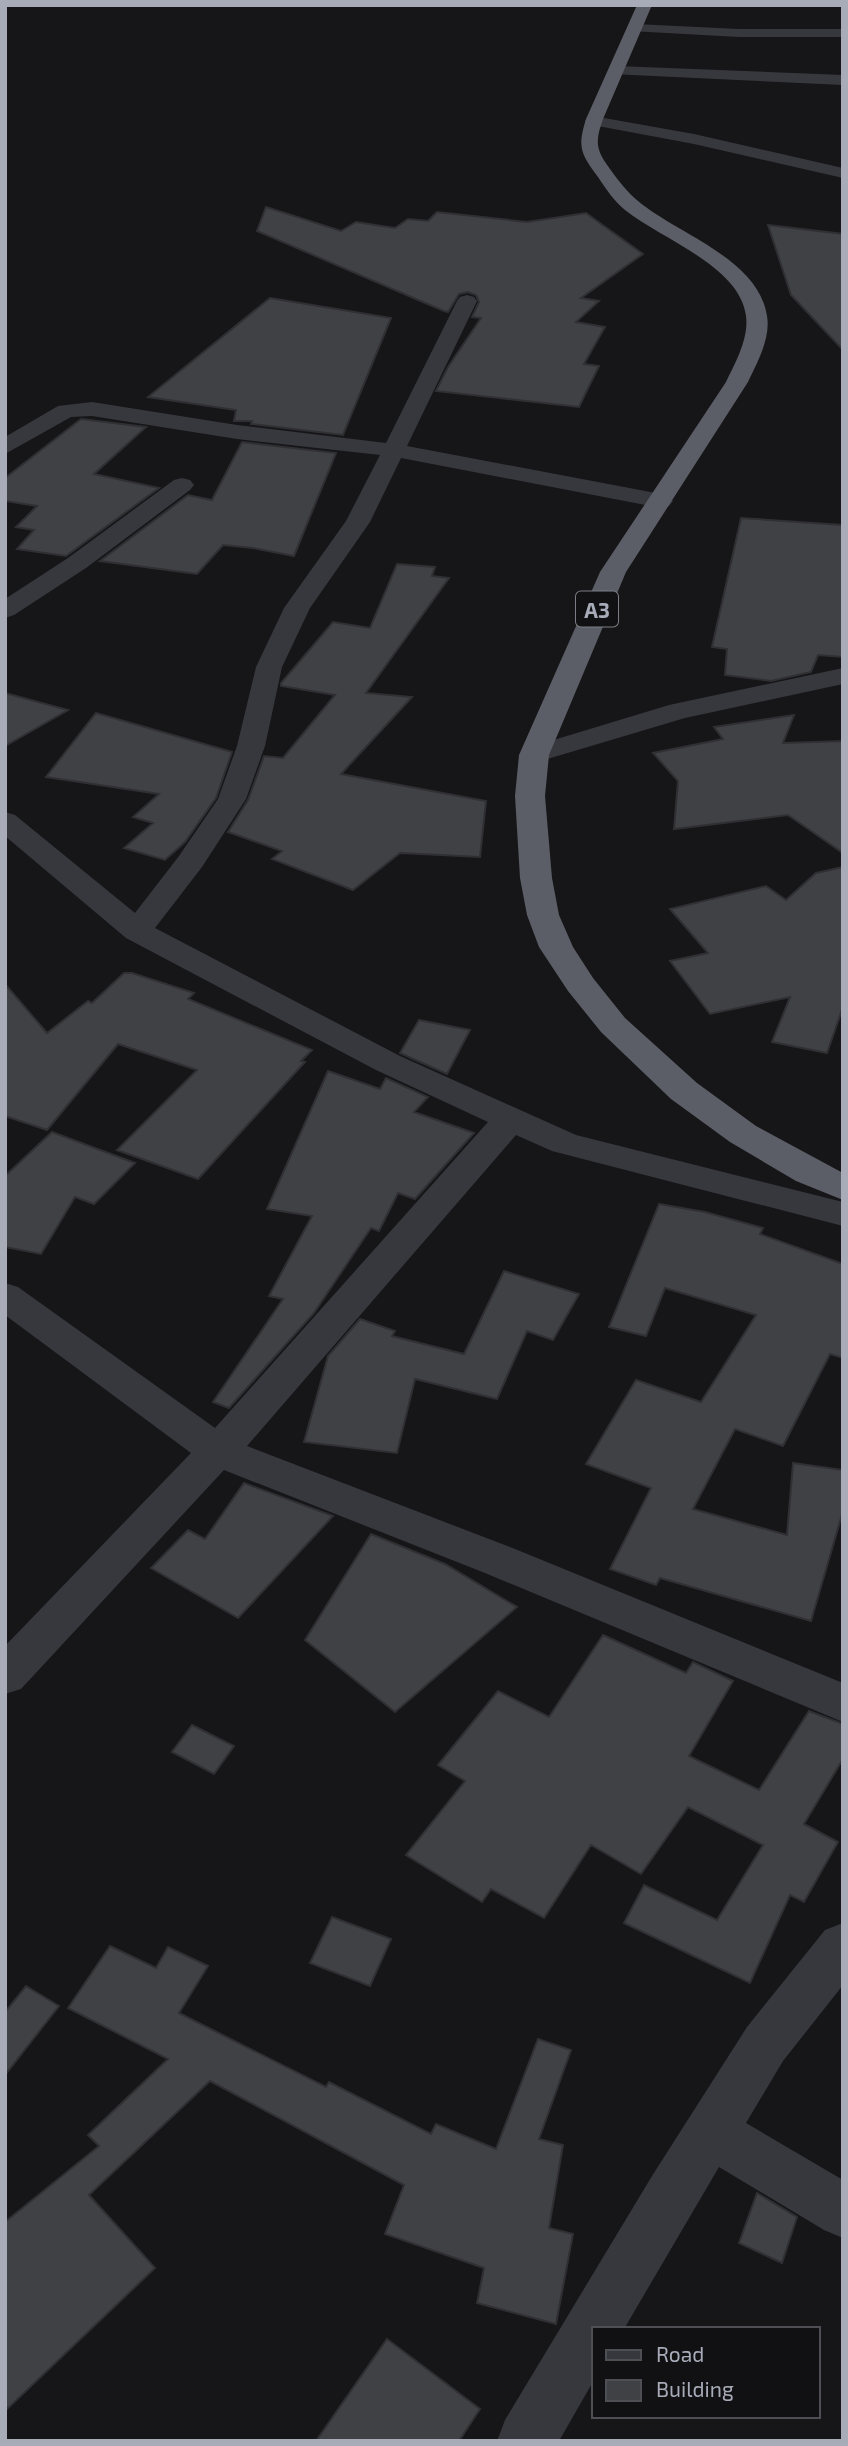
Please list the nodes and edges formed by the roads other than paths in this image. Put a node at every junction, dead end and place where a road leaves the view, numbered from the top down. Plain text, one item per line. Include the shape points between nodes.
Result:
1 (640, 16) edge
2 (843, 33) edge
3 (617, 71) junction
4 (843, 80) edge
5 (593, 121) junction
6 (843, 173) edge
7 (467, 301) dead end
8 (5, 447) edge
9 (392, 450) junction
10 (182, 485) dead end
11 (660, 501) junction
12 (5, 610) edge
13 (843, 676) edge
14 (534, 755) junction
15 (14, 838) edge
16 (137, 931) junction
17 (510, 1119) junction
18 (843, 1188) edge
19 (843, 1214) edge
20 (5, 1296) edge
21 (218, 1451) junction
22 (5, 1675) edge
23 (843, 1703) edge
24 (843, 1946) edge
25 (710, 2131) junction
26 (843, 2211) edge
27 (594, 2327) edge
28 (592, 2330) edge
29 (526, 2441) edge

1 - 2 street via 738,33
1 - 3 highway, A3
3 - 4 street
3 - 5 highway, A3
5 - 6 street
5 - 11 highway, A3 via 589,148 621,194 711,256 755,304 757,318 749,355 737,382
7 - 9 street
8 - 9 street via 66,411 92,409
9 - 11 street
9 - 16 street via 358,522 297,608 269,667 251,746 232,799
10 - 12 street
11 - 14 highway, A3 via 613,572
13 - 14 street via 679,711
14 - 18 highway, A3 via 531,839 543,915 556,947 580,984 613,1025 684,1091 743,1134
15 - 16 street
16 - 17 street via 388,1063
17 - 19 street via 564,1143
17 - 21 street
20 - 21 street
21 - 22 street
21 - 23 street
24 - 25 street via 765,2044
25 - 26 street
25 - 27 street
28 - 29 street

